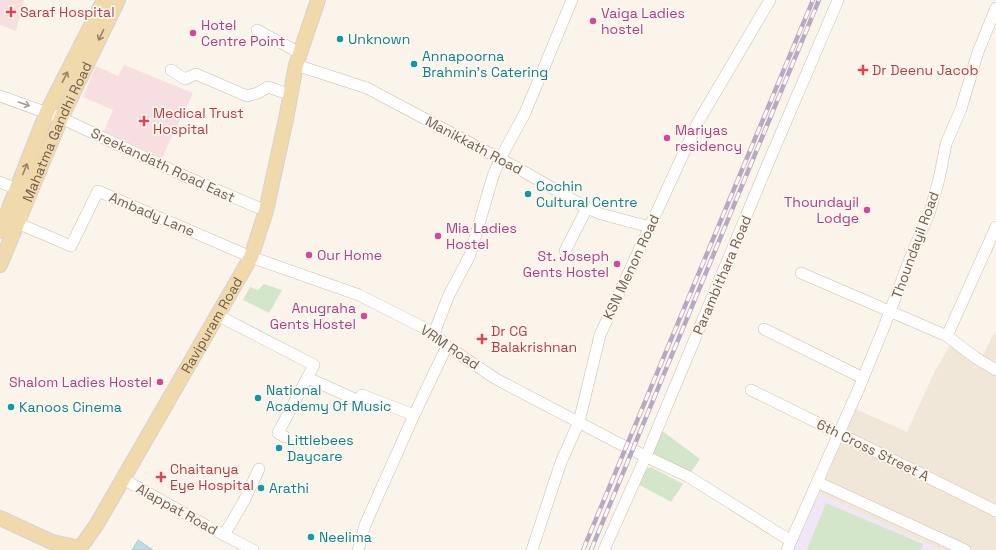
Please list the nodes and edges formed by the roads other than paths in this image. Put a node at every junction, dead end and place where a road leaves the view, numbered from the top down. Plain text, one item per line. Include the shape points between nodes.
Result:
1 (104, 0) edge
2 (118, 0) edge
3 (316, 0) edge
4 (572, 0) edge
5 (770, 0) edge
6 (838, 0) edge
7 (996, 8) edge
8 (257, 30) dead end
9 (298, 59) junction
10 (171, 70) dead end
11 (291, 95) junction
12 (0, 96) edge
13 (47, 112) junction
14 (61, 118) junction
15 (500, 159) junction
16 (0, 182) edge
17 (17, 189) junction
18 (587, 208) junction
19 (266, 211) junction
20 (17, 223) junction
21 (650, 227) junction
22 (996, 227) edge
23 (0, 232) edge
24 (566, 251) dead end
25 (251, 257) junction
26 (0, 265) edge
27 (801, 273) dead end
28 (890, 312) junction
29 (217, 315) junction
30 (764, 329) dead end
31 (434, 333) junction
32 (947, 336) junction
33 (447, 346) junction
34 (996, 370) edge
35 (308, 378) junction
36 (863, 378) junction
37 (751, 390) dead end
38 (414, 415) junction
39 (579, 422) junction
40 (838, 433) junction
41 (281, 435) dead end
42 (646, 456) junction
43 (259, 469) dead end
44 (123, 479) junction
45 (817, 482) junction
46 (996, 511) edge
47 (0, 518) edge
48 (224, 535) junction
49 (789, 546) edge
50 (80, 549) edge
51 (253, 550) edge
52 (358, 550) edge
53 (532, 550) edge
54 (604, 550) edge
55 (965, 550) edge

13 -> 1 main road, Mahatma Gandhi Road
2 -> 14 main road, Mahatma Gandhi Road
3 - 9 main road, Ravipuram Road
4 - 15 street via 525,113
5 - 21 street, KSN Menon Road via 698,122
6 - 42 street, Parambithara Road
7 - 28 street, Thoundayil Road via 978,52 961,109 946,144 930,211
8 - 9 street, Manikkath Road
9 - 11 main road, Ravipuram Road
9 - 15 street, Manikkath Road via 367,88
10 - 11 street via 185,79 196,74 247,96 268,87
11 - 19 main road, Ravipuram Road
12 -> 13 street, Sreekandath Road East
13 - 14 street, Sreekandath Road East
17 -> 13 main road, Mahatma Gandhi Road
14 - 19 street, Sreekandath Road East
14 - 20 main road, Mahatma Gandhi Road
15 - 18 street, Manikkath Road
15 - 31 street via 470,256 449,295
16 - 17 street
17 - 23 main road, Mahatma Gandhi Road
18 - 21 street, Manikkath Road
18 - 24 street
19 - 25 main road, Ravipuram Road
20 - 25 street, Ambady Lane via 71,246 98,191
20 - 26 main road, Mahatma Gandhi Road
21 - 39 street, KSN Menon Road via 600,336
22 - 32 street
25 - 29 main road, Ravipuram Road
25 - 31 street, VRM Road via 359,295
27 - 28 street
28 - 32 street
28 - 36 street, Thoundayil Road
29 - 35 street via 314,365
29 - 44 main road, Ravipuram Road
30 - 36 street
31 - 33 street, VRM Road
32 - 34 street
33 - 38 street
33 - 39 street, VRM Road via 496,379
35 - 38 street via 359,401 362,395
35 - 41 street
36 - 40 street, Thoundayil Road
37 - 40 street, 6th Cross Street A
38 - 52 street via 365,525
39 - 42 street, VRM Road
39 - 53 street, KSN Menon Road via 561,462
40 - 45 street, Thoundayil Road
40 - 46 street, 6th Cross Street A
42 - 49 street, VRM Road via 689,477
42 - 54 street, Parambithara Road
43 - 48 street
44 - 48 street, Alappat Road
44 - 50 main road, Ravipuram Road
45 - 49 street, Thoundayil Road
45 - 55 street
47 - 50 main road, Ravipuram Road via 52,542
48 - 51 street, Alappat Road

